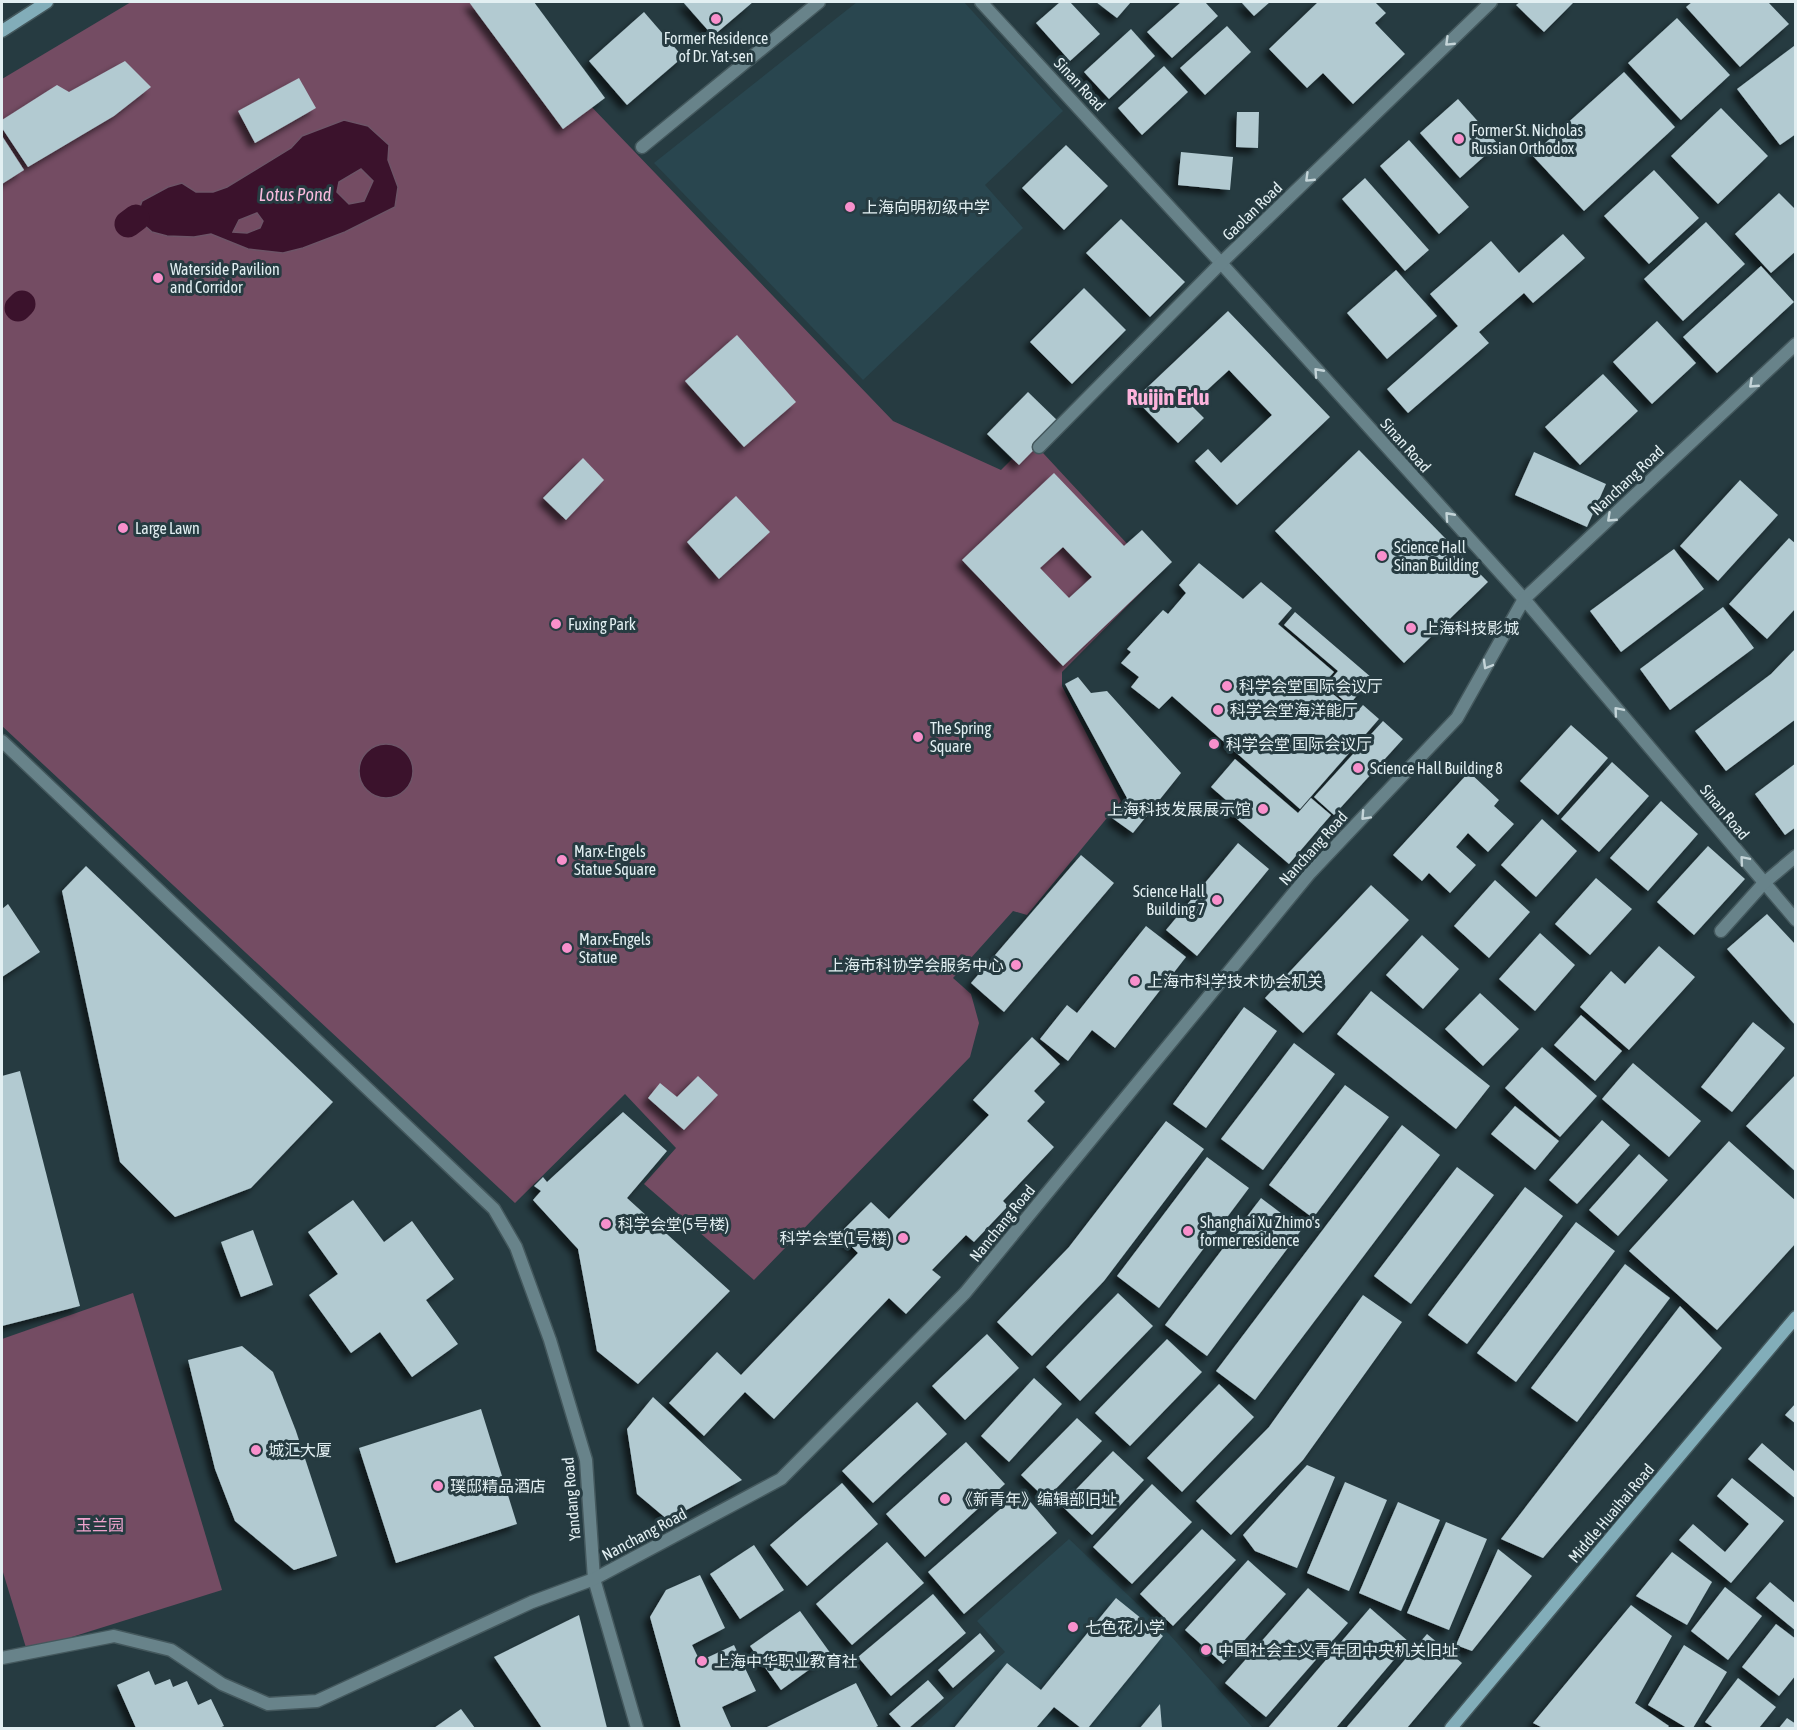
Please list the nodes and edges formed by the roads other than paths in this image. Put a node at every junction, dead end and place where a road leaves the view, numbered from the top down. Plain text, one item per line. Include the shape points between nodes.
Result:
1 (47, 2) edge
2 (819, 2) edge
3 (981, 2) edge
4 (1491, 2) edge
5 (2, 31) edge
6 (642, 147) dead end
7 (1221, 263) junction
8 (1796, 344) edge
9 (1039, 447) dead end
10 (1524, 599) junction
11 (2, 741) edge
12 (1796, 856) edge
13 (1764, 883) junction
14 (1796, 920) edge
15 (1721, 932) dead end
16 (1796, 1317) edge
17 (594, 1579) junction
18 (2, 1658) edge
19 (637, 1728) edge
20 (1451, 1728) edge

1 - 5 main road
2 - 6 street
3 - 7 street, Sinan Road
4 -> 7 street, Gaolan Road
7 - 9 street, Gaolan Road
10 -> 7 street, Sinan Road
8 -> 10 street, Nanchang Road
13 -> 10 street, Sinan Road
10 -> 17 street, Nanchang Road via 1457,718 1310,873 965,1293 782,1479
11 - 17 street, Yandang Road via 494,1209 516,1247 550,1340 586,1460
12 - 13 street
13 - 14 street, Sinan Road
13 - 15 street
16 - 20 main road, Middle Huaihai Road
17 - 18 street, Nanchang Road via 531,1602 317,1701 268,1704 222,1684 171,1650 114,1636
17 - 19 street, Yandang Road

